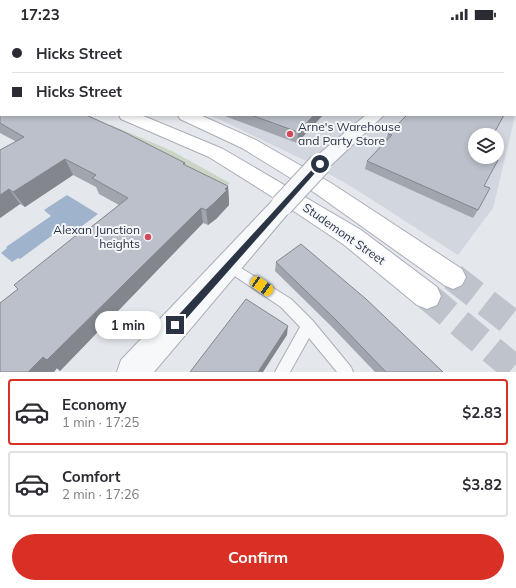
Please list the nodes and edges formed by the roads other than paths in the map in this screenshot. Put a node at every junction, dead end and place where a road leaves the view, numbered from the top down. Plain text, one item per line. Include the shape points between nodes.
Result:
1 (129, 116) edge
2 (188, 116) edge
3 (375, 116) edge
4 (228, 265) junction
5 (453, 277) tunnel mouth
6 (427, 296) tunnel mouth
7 (308, 326) junction
8 (133, 372) edge
9 (282, 372) edge
10 (346, 372) edge

1 - 6 main road, Studemont Street via 216,152 352,237
2 - 5 main road, Studemont Street via 250,144 323,188
3 - 4 street, bridge via 320,164
4 - 7 lane via 286,303
4 - 8 street
7 - 9 lane
7 - 10 lane

